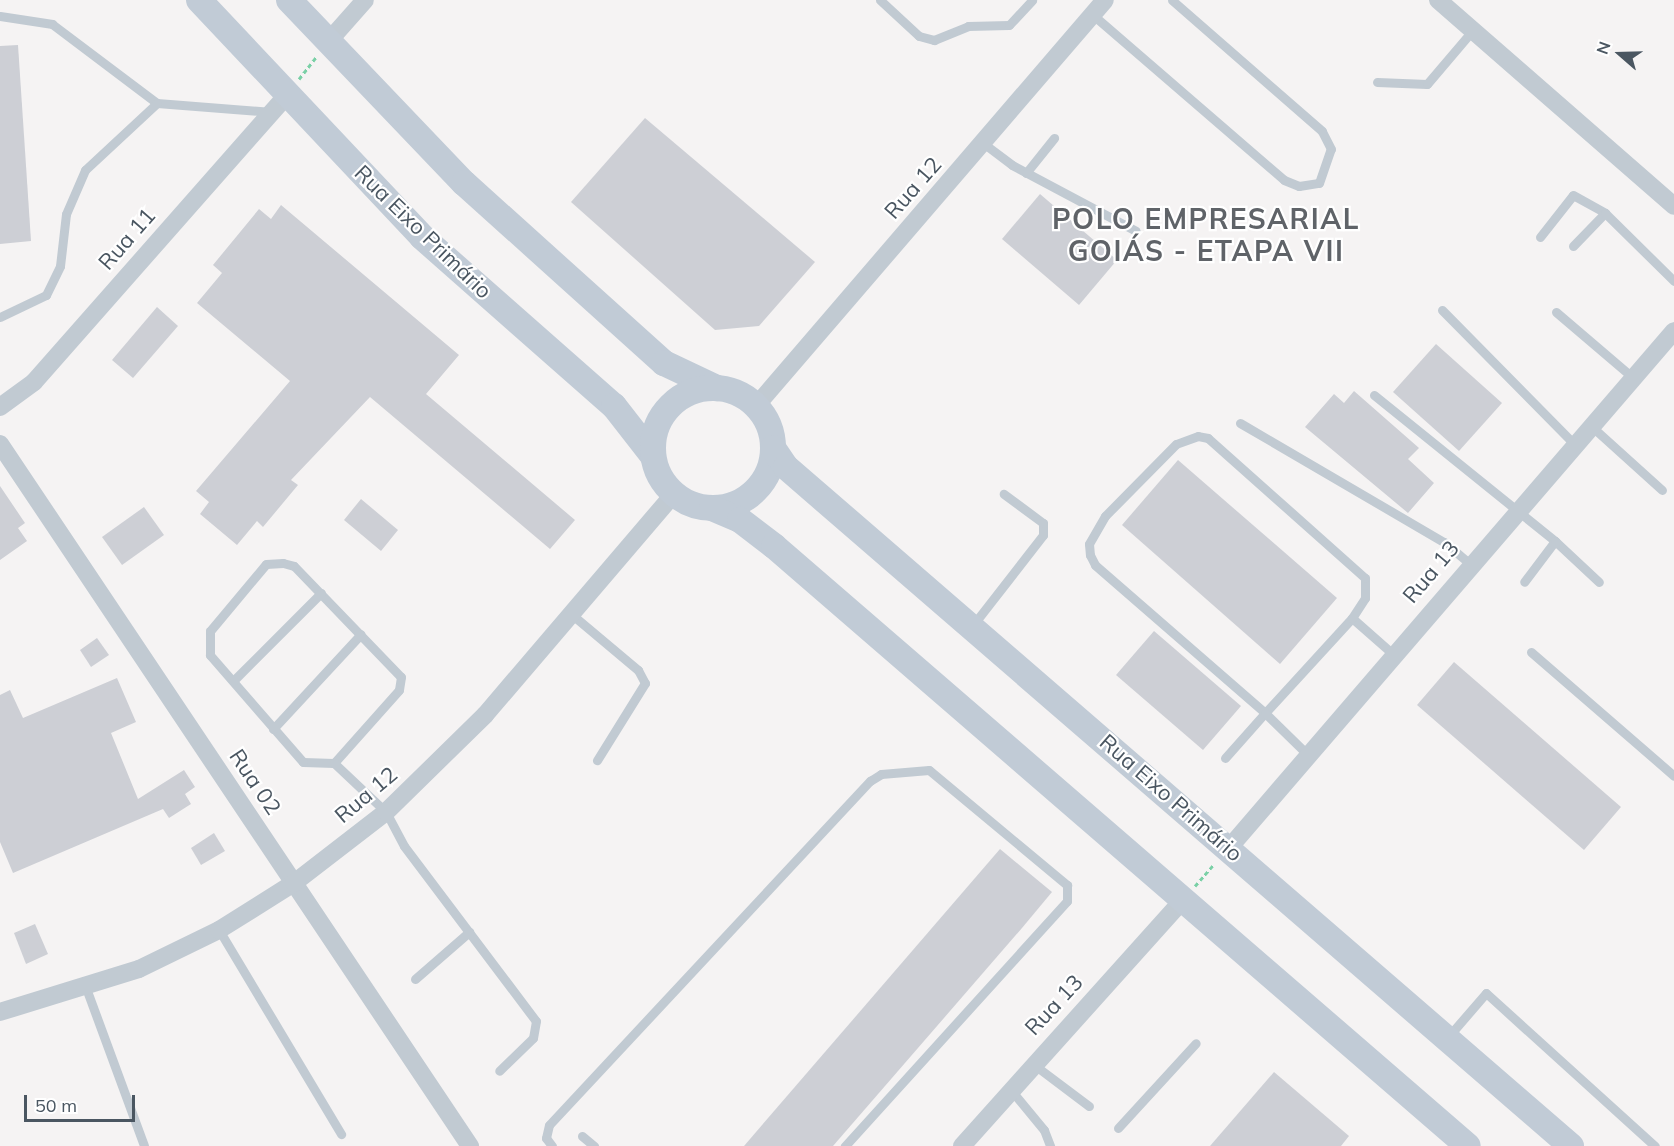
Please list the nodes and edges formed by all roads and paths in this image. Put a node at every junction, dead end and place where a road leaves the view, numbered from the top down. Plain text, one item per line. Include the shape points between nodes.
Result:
1 (200, 0) edge
2 (289, 0) edge
3 (365, 0) edge
4 (880, 0) edge
5 (1032, 0) edge
6 (1105, 0) edge
7 (1172, 0) edge
8 (1438, 0) edge
9 (1093, 15) junction
10 (0, 16) edge
11 (1473, 30) junction
12 (327, 43) junction
13 (1377, 82) dead end
14 (157, 103) junction
15 (279, 104) junction
16 (1053, 138) dead end
17 (983, 143) junction
18 (1026, 173) junction
19 (1674, 206) edge
20 (1605, 213) junction
21 (1136, 231) dead end
22 (1540, 237) dead end
23 (1573, 246) dead end
24 (1674, 281) edge
25 (1442, 310) dead end
26 (1556, 312) dead end
27 (0, 317) edge
28 (1674, 330) edge
29 (1632, 377) junction
30 (717, 388) junction
31 (1374, 395) dead end
32 (756, 406) junction
33 (0, 407) edge
34 (1240, 423) dead end
35 (1590, 425) junction
36 (1573, 443) junction
37 (0, 444) edge
38 (773, 448) junction
39 (653, 456) junction
40 (1662, 489) dead end
41 (674, 494) junction
42 (1004, 494) dead end
43 (711, 508) junction
44 (1516, 508) junction
45 (1556, 541) junction
46 (1470, 564) junction
47 (1524, 582) dead end
48 (1599, 582) dead end
49 (321, 594) junction
50 (570, 613) junction
51 (1352, 618) junction
52 (972, 627) junction
53 (361, 634) junction
54 (1532, 652) dead end
55 (1393, 654) junction
56 (234, 680) junction
57 (1265, 713) junction
58 (273, 729) junction
59 (1307, 754) junction
60 (1225, 758) dead end
61 (597, 760) dead end
62 (334, 763) junction
63 (1674, 776) edge
64 (386, 812) junction
65 (1228, 848) junction
66 (294, 883) junction
67 (1184, 899) junction
68 (219, 930) junction
69 (469, 932) junction
70 (414, 979) dead end
71 (86, 988) junction
72 (0, 1012) edge
73 (1447, 1038) junction
74 (1196, 1043) dead end
75 (1033, 1064) junction
76 (499, 1071) dead end
77 (1011, 1090) junction
78 (1089, 1106) dead end
79 (1118, 1128) dead end
80 (340, 1134) dead end
81 (582, 1136) dead end
82 (144, 1146) edge
83 (470, 1146) edge
84 (552, 1146) edge
85 (594, 1146) edge
86 (845, 1146) edge
87 (962, 1146) edge
88 (1050, 1146) edge
89 (1468, 1146) edge
90 (1571, 1146) edge
91 (1655, 1146) edge

1 - 15 street, Rua Eixo Primário
2 - 12 street
3 - 12 street
4 - 5 lane via 919,36 934,40 968,26 1009,25
6 - 9 street, Rua 12
7 - 9 lane via 1322,131 1331,149 1319,183 1299,186 1284,180
8 - 11 street
9 - 17 street, Rua 12
10 - 14 lane via 52,24
11 - 13 lane via 1427,84
11 - 19 street
12 - 15 path
12 - 30 street via 464,183 664,363
14 - 15 lane
14 - 27 lane via 85,170 66,214 60,266 46,295
15 - 33 street, Rua 11 via 34,382
15 - 39 street, Rua Eixo Primário via 422,237 614,406
16 - 18 lane
17 - 18 lane
17 - 32 street, Rua 12
18 - 21 lane
20 - 22 lane via 1573,195
20 - 23 lane
20 - 24 lane
25 - 36 lane
26 - 29 lane
28 - 29 street, Rua 13
29 - 35 street, Rua 13
30 - 32 street
30 - 39 street via 691,393 669,407 657,430
31 - 44 lane
32 - 38 street
34 - 46 lane via 1444,542
35 - 36 street, Rua 13
35 - 40 lane
36 - 44 street, Rua 13
37 - 66 street, Rua 02
38 - 43 street via 770,467 748,497
38 - 52 street, Rua Eixo Primário via 786,467
39 - 41 street
41 - 43 street
41 - 50 street, Rua 12
42 - 52 lane via 1043,523 1043,535
43 - 67 street via 740,520 774,546
44 - 45 lane
44 - 46 street, Rua 13
45 - 47 lane
45 - 48 lane
46 - 55 street, Rua 13
49 - 53 lane
49 - 56 lane
49 - 56 lane via 294,566 266,564 210,631 210,655
50 - 61 lane via 638,670 645,683
50 - 64 street, Rua 12 via 485,716
51 - 55 lane
51 - 57 lane
51 - 57 lane via 1365,598 1365,578 1208,438 1176,444 1106,516 1089,544 1095,565
52 - 65 street, Rua Eixo Primário
53 - 58 lane
53 - 62 lane via 395,668 399,690
54 - 63 lane
55 - 59 street, Rua 13
56 - 58 lane
57 - 59 lane
57 - 60 lane
58 - 62 lane via 303,762
59 - 65 street, Rua 13
62 - 64 lane
64 - 66 street, Rua 12
64 - 69 lane via 404,846
65 - 67 path
65 - 73 street, Rua Eixo Primário
66 - 68 street, Rua 12
66 - 83 street, Rua 02
67 - 75 street, Rua 13
67 - 89 street
68 - 71 street, Rua 12
68 - 80 lane
69 - 70 lane
69 - 76 lane via 536,1021 533,1038
71 - 72 street, Rua 12
71 - 82 lane
73 - 90 street, Rua Eixo Primário
73 - 91 lane via 1486,993
74 - 79 lane
75 - 77 street, Rua 13
75 - 78 lane
77 - 87 street, Rua 13
77 - 88 lane via 1044,1130
81 - 85 lane
84 - 86 lane via 546,1138 549,1125 870,781 881,774 929,770 1066,885 1067,901

